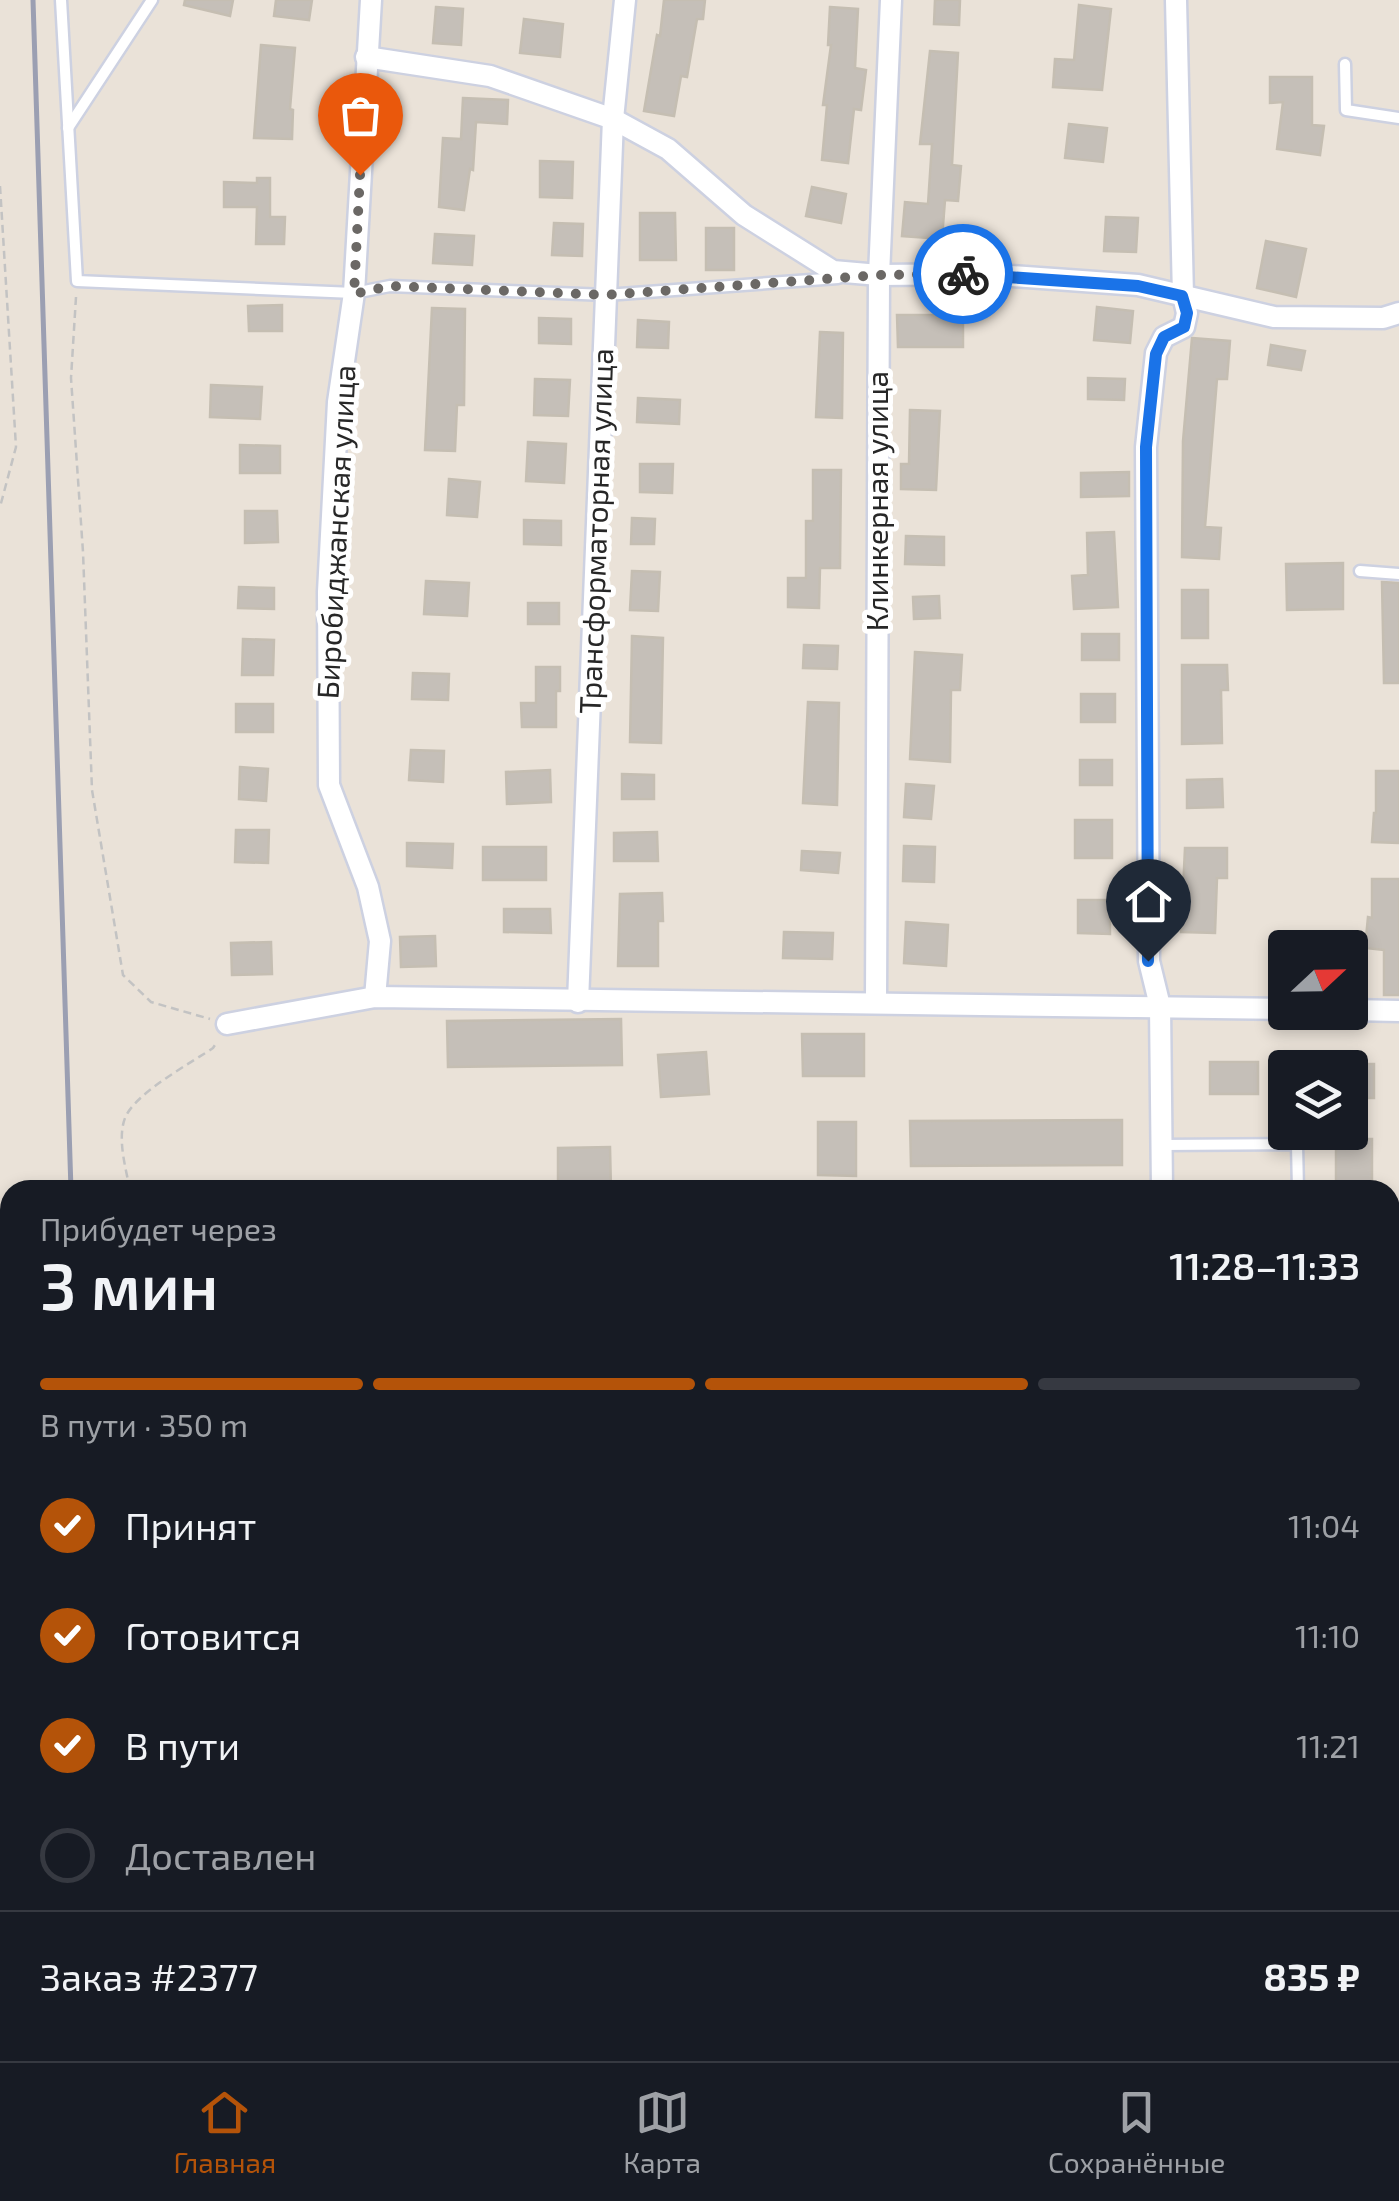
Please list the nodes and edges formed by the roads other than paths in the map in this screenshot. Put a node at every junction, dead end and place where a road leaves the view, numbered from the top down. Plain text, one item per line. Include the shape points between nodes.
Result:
1 (61, 0) edge
2 (152, 0) edge
3 (371, 0) edge
4 (624, 0) edge
5 (892, 0) edge
6 (1176, 0) edge
7 (366, 57) junction
8 (1346, 64) dead end
9 (1399, 118) edge
10 (613, 119) junction
11 (68, 128) junction
12 (880, 275) junction
13 (354, 294) junction
14 (606, 295) junction
15 (1182, 296) junction
16 (1399, 314) edge
17 (1360, 570) dead end
18 (1399, 574) edge
19 (375, 997) junction
20 (578, 1002) junction
21 (876, 1002) junction
22 (1160, 1006) junction
23 (1268, 1009) edge
24 (1368, 1010) edge
25 (1399, 1011) edge
26 (227, 1024) road end
27 (1162, 1145) junction
28 (1162, 1180) edge
29 (1298, 1180) edge

1 - 11 lane
2 - 11 lane
3 - 7 street, Биробиджанская улица
4 - 10 street, Трансформаторная улица
5 - 12 street, Клинкерная улица
6 - 15 street
7 - 10 street via 490,76
7 - 13 street, Биробиджанская улица
8 - 9 lane via 1346,110
10 - 12 street via 668,149 744,216 806,257 832,271
10 - 14 street, Трансформаторная улица
11 - 13 lane via 77,281
12 - 14 lane
12 - 15 street via 1004,276 1138,286
12 - 21 street, Клинкерная улица
13 - 14 lane via 390,286
13 - 19 street, Биробиджанская улица via 338,402 328,592 328,785 380,941
14 - 20 street, Трансформаторная улица
15 - 16 street via 1274,317
15 - 22 street via 1184,327 1164,337 1156,354 1146,447 1148,961
17 - 18 lane
19 - 20 street
19 - 26 street
20 - 21 street
21 - 22 street
22 - 23 street
22 - 27 street
24 - 25 street
27 - 28 street
27 - 29 lane via 1297,1144

